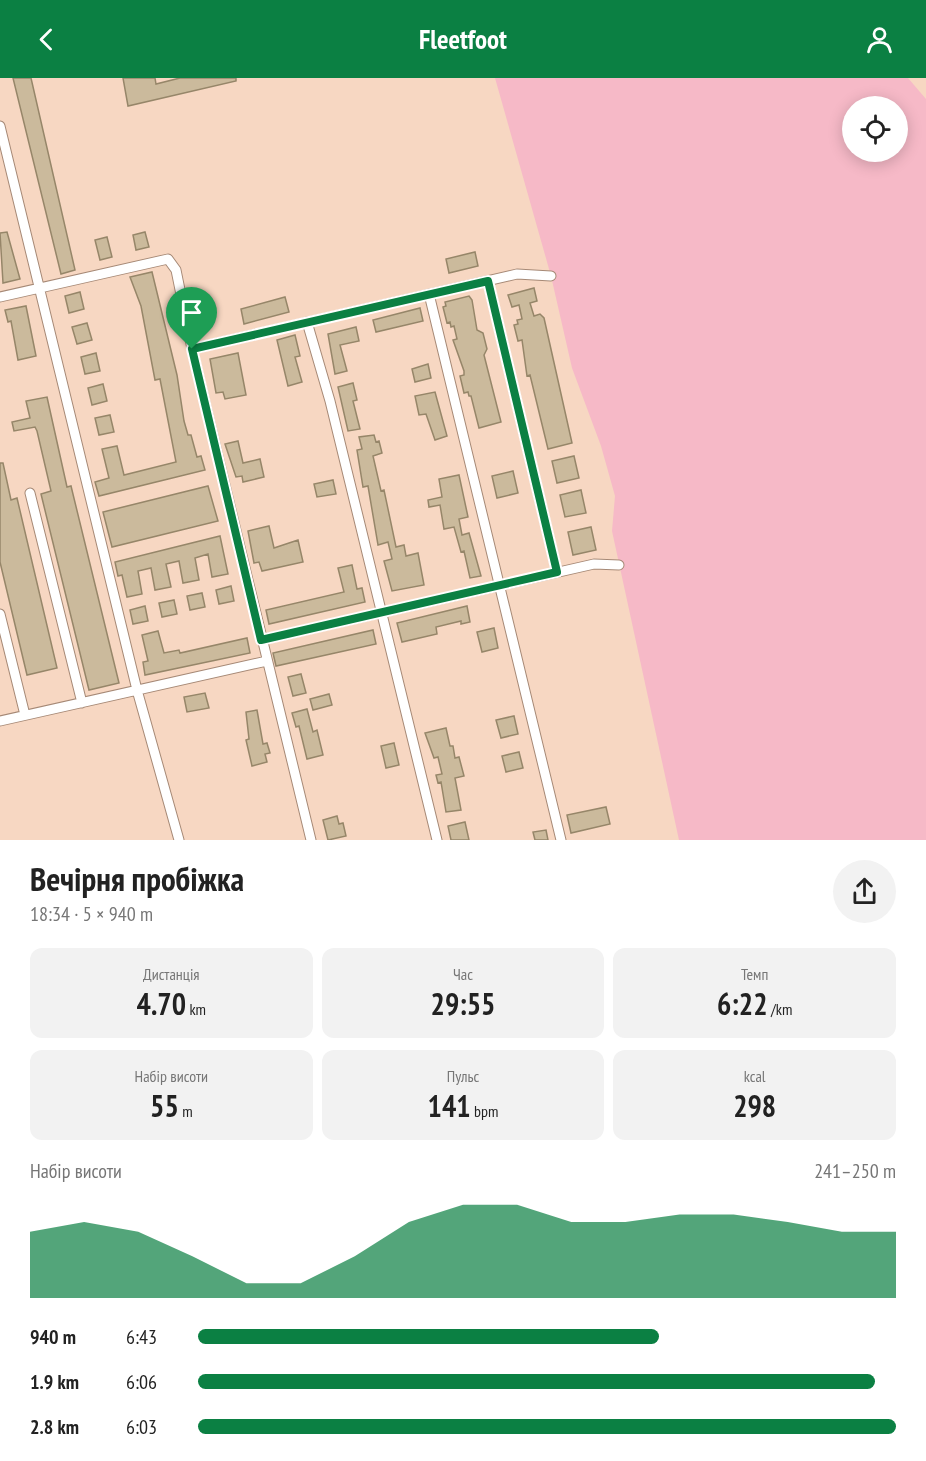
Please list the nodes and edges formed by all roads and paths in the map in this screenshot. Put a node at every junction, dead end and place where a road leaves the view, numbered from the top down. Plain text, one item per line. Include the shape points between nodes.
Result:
1 (0, 126) edge
2 (550, 276) dead end
3 (488, 281) junction
4 (38, 287) junction
5 (429, 294) junction
6 (0, 297) edge
7 (307, 322) junction
8 (192, 349) junction
9 (30, 493) dead end
10 (619, 565) dead end
11 (557, 572) junction
12 (498, 585) junction
13 (381, 612) junction
14 (0, 614) edge
15 (261, 640) junction
16 (267, 661) junction
17 (137, 690) junction
18 (82, 703) junction
19 (25, 715) junction
20 (0, 721) edge
21 (179, 840) edge
22 (311, 840) edge
23 (437, 840) edge
24 (561, 840) edge

1 - 4 street
2 - 3 street via 517,274
3 - 5 street
3 - 11 street
4 - 6 street
4 - 8 street via 168,259 176,270
4 - 17 street
5 - 7 street
5 - 12 street
7 - 8 street
7 - 13 street
8 - 15 street
9 - 18 street
10 - 11 street via 594,564
11 - 12 street
12 - 13 street
12 - 24 street
13 - 15 street
13 - 23 street
14 - 19 street
15 - 16 street
16 - 17 street
16 - 22 street
17 - 18 street
17 - 21 street
18 - 19 street
19 - 20 street

